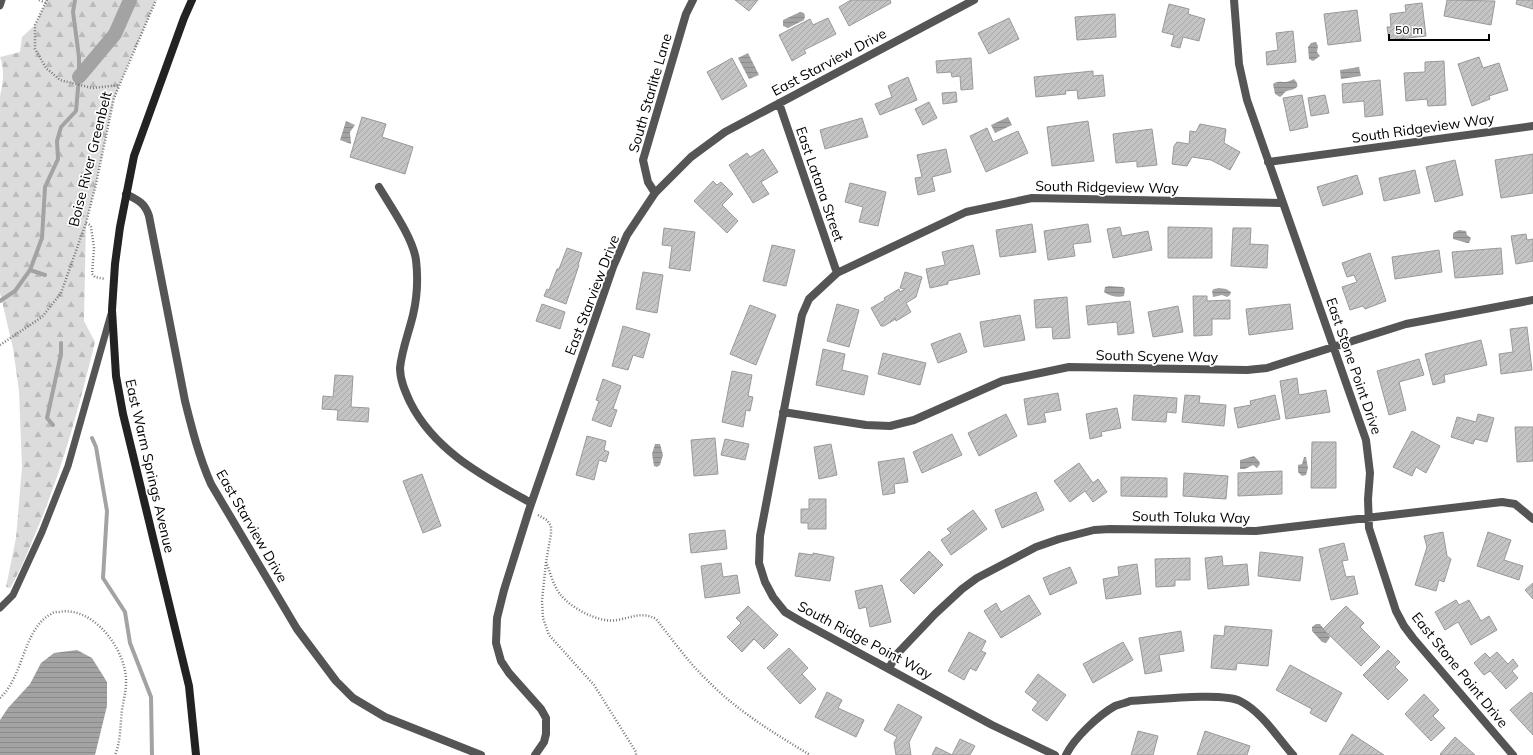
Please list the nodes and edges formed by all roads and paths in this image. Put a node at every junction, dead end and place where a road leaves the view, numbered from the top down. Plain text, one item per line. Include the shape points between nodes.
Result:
1 (2, 0) edge
2 (39, 0) edge
3 (156, 0) edge
4 (192, 0) edge
5 (694, 0) edge
6 (974, 0) edge
7 (1234, 0) edge
8 (46, 1) edge
9 (0, 5) edge
10 (119, 85) junction
11 (779, 103) junction
12 (1533, 126) edge
13 (1268, 162) junction
14 (380, 187) dead end
15 (655, 192) junction
16 (126, 194) junction
17 (1282, 203) junction
18 (86, 223) junction
19 (837, 273) junction
20 (108, 280) dead end
21 (1533, 300) edge
22 (112, 310) junction
23 (0, 346) edge
24 (1334, 346) junction
25 (783, 412) junction
26 (530, 507) junction
27 (1368, 518) junction
28 (1533, 519) edge
29 (546, 562) junction
30 (0, 608) edge
31 (889, 668) junction
32 (0, 698) edge
33 (115, 755) edge
34 (196, 755) edge
35 (481, 755) edge
36 (535, 755) edge
37 (636, 755) edge
38 (810, 755) edge
39 (1055, 755) edge
40 (1066, 755) edge
41 (1293, 755) edge
42 (1513, 755) edge

1 - 9 lane
2 - 8 path
3 - 10 path, Boise River Greenbelt
4 - 16 street, East Warm Springs Avenue via 134,156
5 - 15 street, South Starlite Lane via 686,14 643,160 648,182
6 - 11 street, East Starview Drive
7 - 13 street, East Stone Point Drive via 1239,64 1247,100
8 - 10 path via 35,25 35,49 46,68 60,80 92,88
10 - 18 path, Boise River Greenbelt
11 - 15 street, East Starview Drive via 724,132 691,157
11 - 19 street, East Latana Street
12 - 13 street, South Ridgeview Way
13 - 17 street, East Stone Point Drive
14 - 26 street via 406,232 416,259 414,313 400,369 403,388 430,432 451,454
15 - 26 street, East Starview Drive via 627,235 613,267
16 - 22 street, East Warm Springs Avenue via 115,264
16 - 35 street, East Starview Drive via 144,204 149,216 187,409 205,471 297,629 336,681 354,698 385,717
17 - 19 street, South Ridgeview Way via 1032,198 966,212
17 - 24 street, East Stone Point Drive
18 - 20 path via 91,227 94,248 92,274
18 - 23 path, Boise River Greenbelt via 61,293 42,317
19 - 25 street, South Ridgeview Way via 809,299 802,315
21 - 24 street, South Scyene Way via 1406,324
22 - 30 lane via 68,466 13,595
22 - 34 street, East Warm Springs Avenue via 116,376 123,414 189,686
24 - 25 street, South Scyene Way via 1267,368 1247,370 1068,367 1002,381 914,420 890,426 866,425
24 - 27 street, East Stone Point Drive via 1366,440 1370,472
25 - 31 street, South Ridge Point Way via 760,536 759,563 765,582 785,612
26 - 29 path via 551,526
26 - 36 street, East Starview Drive via 504,590 497,618 496,643 501,661 546,718 544,742
27 - 28 street, South Toluka Way via 1502,502 1515,504
27 - 31 street, South Toluka Way via 1256,531 1094,530 1059,539 1036,547 977,578 962,589 897,654
27 - 42 street, East Stone Point Drive via 1396,611 1404,626
29 - 37 path via 542,601 543,618 549,635 594,685
29 - 38 path via 560,594 572,605 606,621 642,614 656,619 706,680 727,699 772,732
31 - 39 street, South Ridge Point Way via 992,725
32 - 33 path via 8,691 14,680 28,643 40,621 52,613 67,610 80,613 102,628 116,648 124,666 126,688 120,739
40 - 41 street via 1069,747 1082,733 1116,706 1130,701 1222,696 1239,700 1257,712

